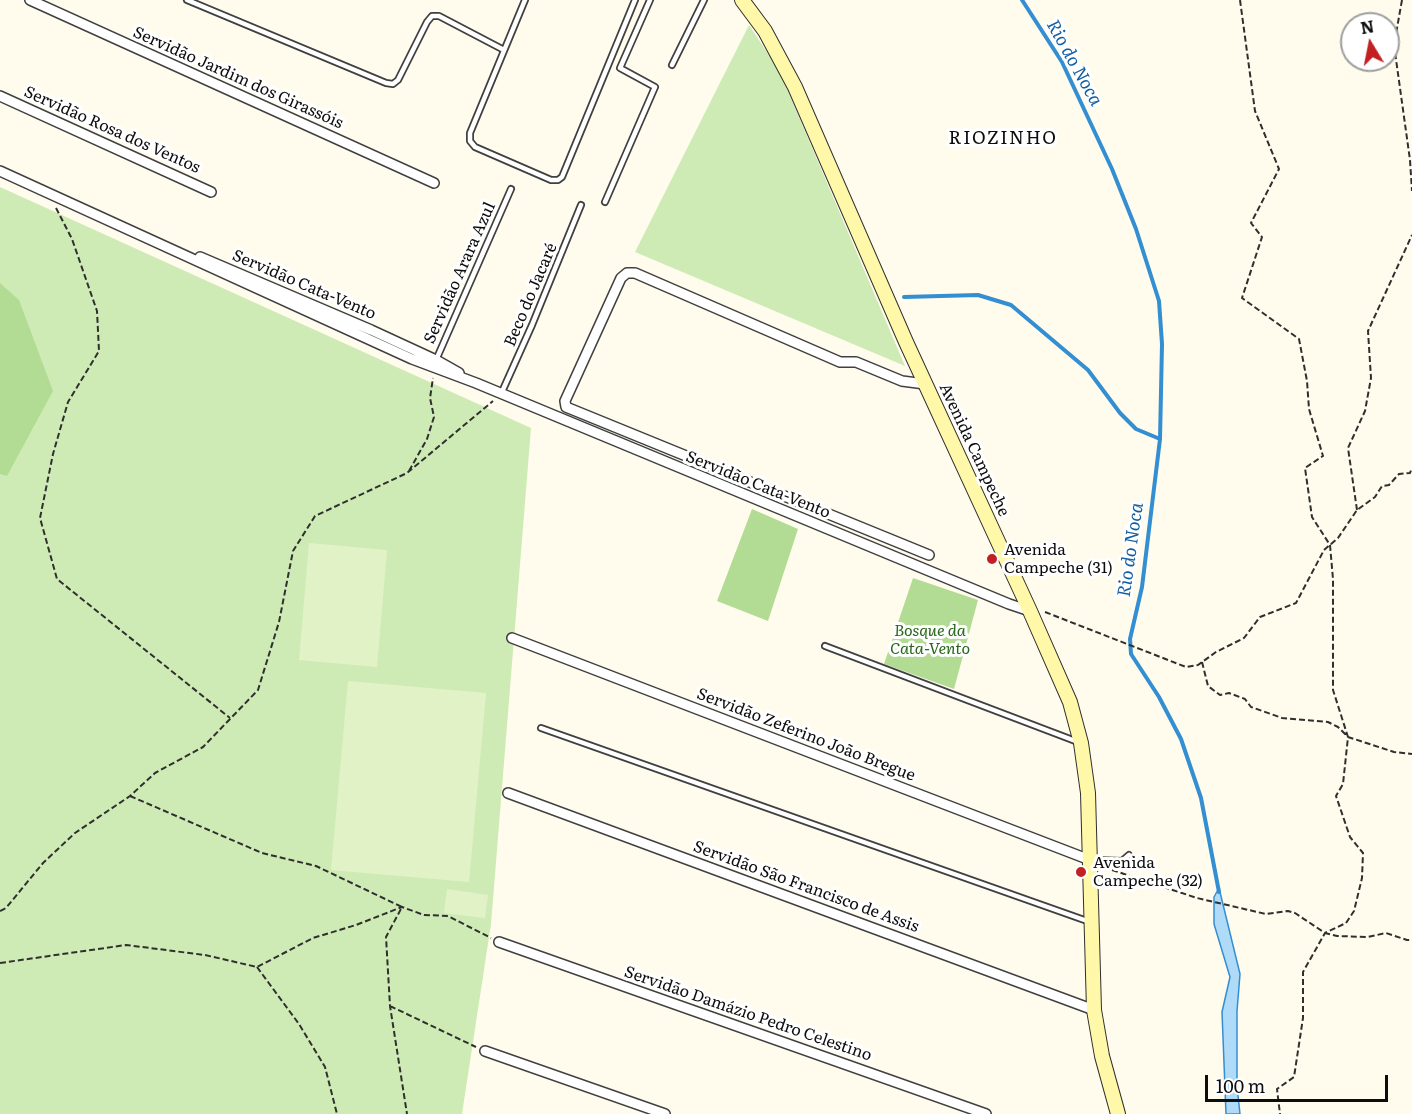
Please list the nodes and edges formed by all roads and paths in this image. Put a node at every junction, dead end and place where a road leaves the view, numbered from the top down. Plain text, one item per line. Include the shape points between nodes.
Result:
1 (30, 0) edge
2 (187, 0) edge
3 (525, 0) edge
4 (635, 0) edge
5 (650, 0) edge
6 (704, 0) edge
7 (742, 0) edge
8 (1240, 0) edge
9 (1402, 0) edge
10 (504, 50) junction
11 (672, 65) dead end
12 (0, 96) edge
13 (0, 171) edge
14 (434, 183) dead end
15 (511, 189) dead end
16 (1412, 191) edge
17 (211, 192) dead end
18 (50, 194) junction
19 (605, 202) dead end
20 (581, 205) dead end
21 (1412, 235) edge
22 (434, 364) junction
23 (925, 384) junction
24 (501, 394) junction
25 (685, 456) junction
26 (1412, 468) edge
27 (680, 469) junction
28 (407, 473) junction
29 (1357, 510) junction
30 (1330, 545) junction
31 (929, 555) dead end
32 (1030, 611) junction
33 (512, 638) dead end
34 (825, 646) dead end
35 (1202, 662) junction
36 (230, 718) junction
37 (541, 728) dead end
38 (1348, 737) junction
39 (1081, 743) junction
40 (1412, 754) edge
41 (508, 793) dead end
42 (130, 796) junction
43 (1129, 855) dead end
44 (1090, 860) junction
45 (1112, 870) dead end
46 (402, 907) junction
47 (0, 910) edge
48 (1091, 923) junction
49 (1325, 933) junction
50 (1412, 940) edge
51 (499, 942) joint
52 (0, 963) edge
53 (257, 967) junction
54 (390, 1006) junction
55 (1094, 1010) junction
56 (485, 1051) joint
57 (337, 1114) edge
58 (407, 1114) edge
59 (665, 1114) edge
60 (986, 1114) edge
61 (1118, 1114) edge
62 (1280, 1114) edge

1 - 14 street, Servidão Jardim dos Girassóis
2 - 10 lane via 386,83 398,80 432,16
3 - 10 lane
4 - 10 lane via 558,180 476,147 470,141
5 - 19 lane via 620,68 655,87
6 - 11 lane
7 - 23 main road, Avenida Campeche via 765,31 795,87
8 - 30 path via 1255,111 1278,169 1251,223 1262,237 1242,298 1299,339 1309,409 1323,456 1305,468 1312,517
9 - 16 path via 1394,45
12 - 17 street, Servidão Rosa dos Ventos
13 - 18 street, Servidão Cata-Vento
15 - 22 lane, Servidão Arara Azul
18 - 22 street, Servidão Cata-Vento via 148,240 193,254
18 - 36 path via 72,239 97,311 99,351 68,402 40,518 57,579
20 - 24 lane, Beco do Jacaré
21 - 29 path via 1368,331 1371,378 1365,411 1348,448
22 - 24 street, Servidão Cata-Vento
22 - 28 path via 430,398 434,417 427,439
23 - 25 street via 902,381 856,362 840,362 627,273 621,278 566,395 566,407
23 - 32 main road, Avenida Campeche
24 - 27 street, Servidão Cata-Vento
24 - 28 path
25 - 27 street
25 - 31 street
26 - 29 path via 1410,473 1399,474 1389,485 1382,486 1375,497
27 - 32 street, Servidão Cata-Vento
28 - 36 path via 315,516 292,551 279,622 258,690
29 - 30 path
30 - 35 path via 1296,603 1260,617 1244,638
30 - 38 path via 1333,690
32 - 35 path via 1045,612 1186,667
32 - 39 main road, Avenida Campeche via 1064,686
33 - 44 street, Servidão Zeferino João Bregue
34 - 39 lane
35 - 38 path via 1208,686 1220,695 1229,693 1245,699 1251,707 1282,717 1328,722
36 - 42 path via 203,747 155,773
37 - 48 lane
38 - 40 path
38 - 49 path via 1343,784 1336,796 1350,837 1363,853 1362,878 1347,923
39 - 44 main road, Avenida Campeche via 1088,793
41 - 55 street, Servidão São Francisco de Assis
42 - 46 path via 262,853 316,866
42 - 47 path via 75,833
43 - 44 lane via 1122,861
44 - 48 main road, Avenida Campeche
45 - 49 path via 1197,898 1266,914 1288,911
46 - 51 path via 424,915 448,916
46 - 53 path via 313,938
46 - 54 path via 386,937
48 - 55 main road, Avenida Campeche
49 - 50 path via 1368,937 1386,933
49 - 62 path via 1303,972 1303,1018 1294,1077 1277,1089
51 - 60 street, Servidão Damázio Pedro Celestino
52 - 53 path via 126,945 205,955
53 - 57 path via 325,1067
54 - 56 path
54 - 58 path
55 - 61 main road, Avenida Campeche
56 - 59 street

